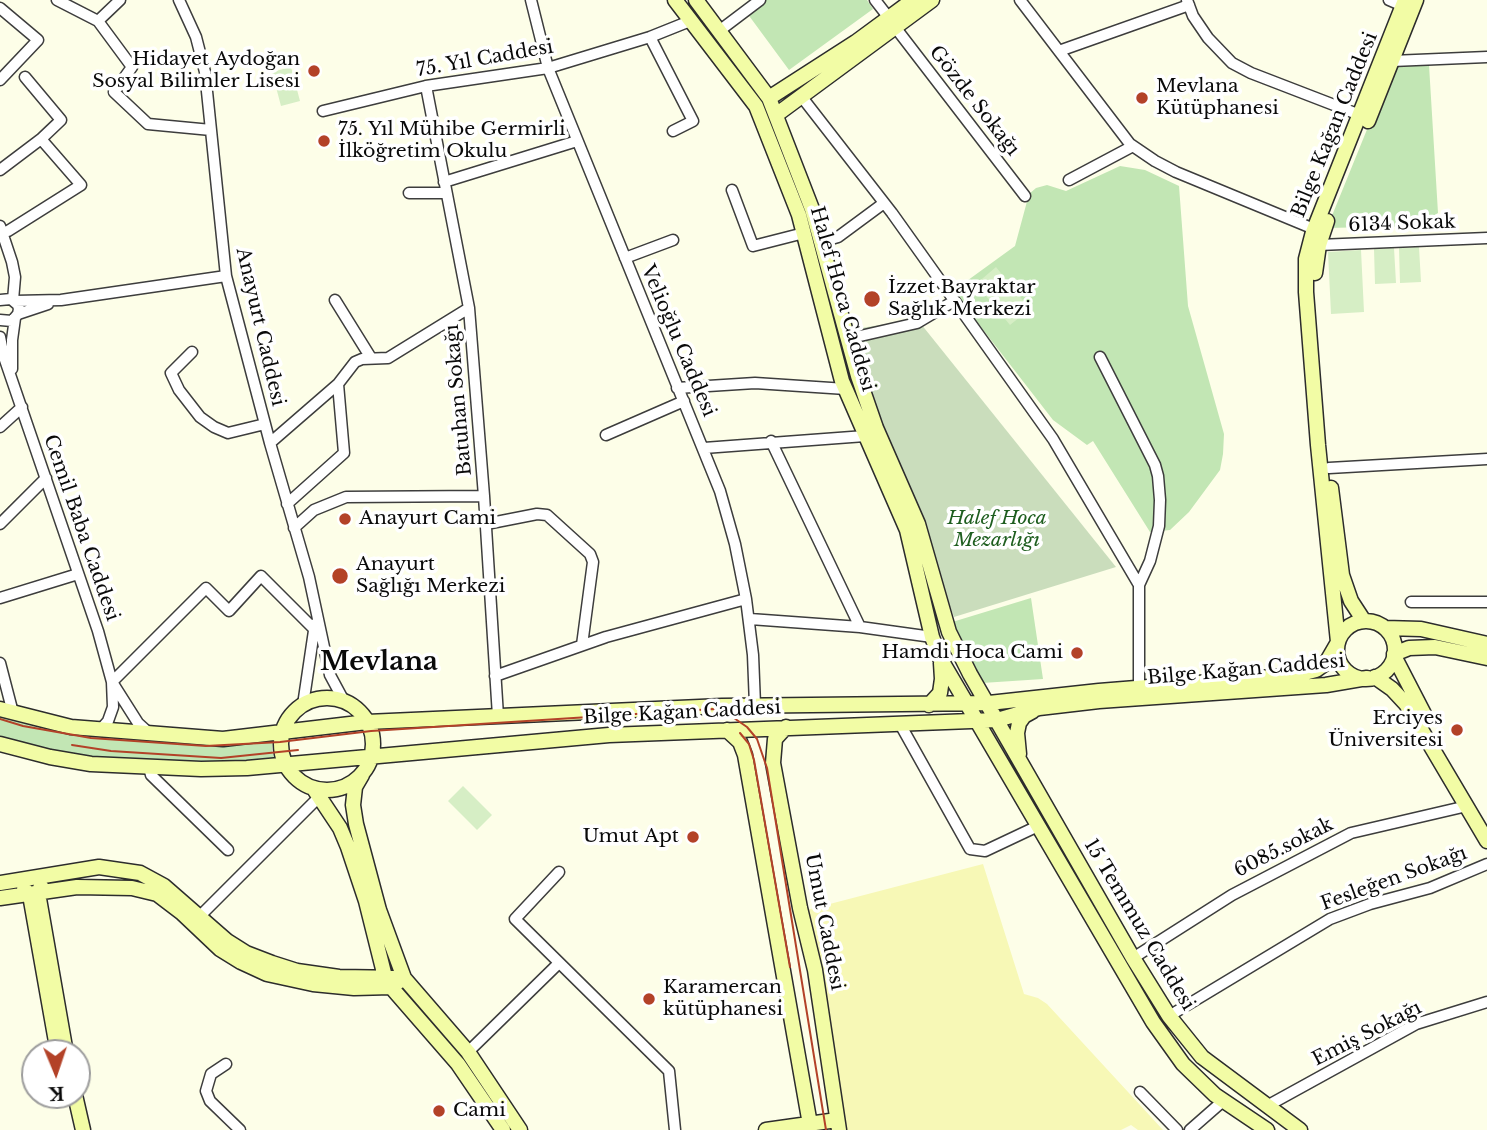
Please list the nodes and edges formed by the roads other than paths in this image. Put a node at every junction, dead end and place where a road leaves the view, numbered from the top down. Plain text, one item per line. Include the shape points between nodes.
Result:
1 (57, 0) edge
2 (120, 0) edge
3 (178, 0) edge
4 (531, 0) edge
5 (676, 0) edge
6 (696, 0) edge
7 (760, 0) edge
8 (875, 0) edge
9 (913, 0) edge
10 (932, 0) edge
11 (1020, 0) edge
12 (1403, 2) edge
13 (1188, 3) edge
14 (0, 8) edge
15 (690, 21) junction
16 (98, 22) junction
17 (892, 22) junction
18 (719, 31) junction
19 (650, 37) junction
20 (1059, 51) junction
21 (1487, 57) edge
22 (1392, 61) junction
23 (548, 68) junction
24 (25, 77) dead end
25 (0, 80) edge
26 (426, 86) junction
27 (801, 96) junction
28 (769, 99) junction
29 (323, 111) dead end
30 (776, 115) junction
31 (1360, 115) junction
32 (211, 131) junction
33 (673, 131) dead end
34 (41, 139) junction
35 (577, 141) junction
36 (1133, 146) junction
37 (0, 170) edge
38 (1069, 180) dead end
39 (445, 187) junction
40 (732, 190) dead end
41 (409, 193) dead end
42 (1025, 196) dead end
43 (884, 203) junction
44 (1314, 229) junction
45 (1, 233) edge
46 (804, 233) junction
47 (1487, 238) edge
48 (673, 240) dead end
49 (821, 242) junction
50 (1319, 245) junction
51 (625, 258) junction
52 (226, 276) junction
53 (0, 300) edge
54 (61, 300) junction
55 (335, 300) dead end
56 (14, 301) junction
57 (954, 301) junction
58 (469, 308) junction
59 (17, 316) junction
60 (0, 320) edge
61 (0, 337) edge
62 (848, 339) junction
63 (192, 352) dead end
64 (1100, 357) dead end
65 (371, 358) junction
66 (338, 384) junction
67 (14, 385) junction
68 (677, 387) junction
69 (846, 388) junction
70 (684, 401) junction
71 (22, 407) junction
72 (265, 424) junction
73 (0, 426) edge
74 (606, 435) dead end
75 (865, 436) junction
76 (771, 441) junction
77 (270, 443) junction
78 (704, 448) junction
79 (1487, 459) edge
80 (1329, 468) junction
81 (46, 478) junction
82 (484, 496) junction
83 (287, 504) junction
84 (0, 523) edge
85 (486, 524) junction
86 (294, 528) junction
87 (78, 574) junction
88 (1139, 585) junction
89 (0, 598) edge
90 (747, 599) junction
91 (1411, 602) dead end
92 (1487, 602) edge
93 (750, 620) junction
94 (1364, 621) junction
95 (315, 624) junction
96 (860, 627) junction
97 (1385, 628) junction
98 (932, 637) junction
99 (1338, 643) junction
100 (582, 645) junction
101 (1487, 645) edge
102 (1394, 655) junction
103 (940, 658) junction
104 (1487, 658) edge
105 (0, 663) edge
106 (495, 676) junction
107 (1371, 678) junction
108 (112, 682) junction
109 (1139, 688) junction
110 (344, 701) junction
111 (989, 703) junction
112 (967, 704) junction
113 (303, 705) junction
114 (755, 705) junction
115 (929, 705) junction
116 (1038, 708) junction
117 (7, 711) edge
118 (498, 716) junction
119 (998, 720) junction
120 (976, 721) junction
121 (367, 722) junction
122 (900, 724) junction
123 (786, 727) junction
124 (100, 730) junction
125 (727, 730) junction
126 (283, 732) junction
127 (149, 733) junction
128 (0, 744) edge
129 (371, 757) junction
130 (1020, 759) junction
131 (285, 765) junction
132 (149, 768) junction
133 (362, 775) junction
134 (317, 792) junction
135 (1467, 806) junction
136 (1487, 823) edge
137 (1038, 827) junction
138 (1487, 841) edge
139 (228, 850) dead end
140 (1487, 863) edge
141 (559, 872) dead end
142 (31, 877) junction
143 (0, 883) edge
144 (34, 894) junction
145 (0, 898) edge
146 (196, 920) junction
147 (1133, 958) junction
148 (559, 963) junction
149 (404, 978) junction
150 (388, 982) junction
151 (1487, 1002) edge
152 (1169, 1016) junction
153 (56, 1039) edge
154 (64, 1039) edge
155 (468, 1052) junction
156 (226, 1064) dead end
157 (1140, 1092) dead end
158 (1223, 1101) junction
159 (1267, 1106) junction
160 (69, 1109) edge
161 (78, 1109) edge
162 (838, 1125) edge
163 (810, 1127) edge
164 (73, 1130) edge
165 (83, 1130) edge
166 (240, 1130) edge
167 (503, 1130) edge
168 (520, 1130) edge
169 (675, 1130) edge
170 (766, 1130) edge
171 (1177, 1130) edge
172 (1190, 1130) edge
173 (1267, 1130) edge
174 (1300, 1130) edge

1 - 16 street
2 - 16 street
3 - 32 street, Anayurt Caddesi via 200,50
4 - 23 street, Velioğlu Caddesi
5 - 15 street, Halef Hoca Caddesi
6 - 18 street, Halef Hoca Caddesi
7 - 18 street
8 - 17 street, Gözde Sokağı
9 - 17 street
10 - 17 street
11 - 20 street
12 - 22 street, Bilge Kağan Caddesi
12 - 31 street, Bilge Kağan Caddesi
13 - 20 street
13 - 31 street via 1208,38 1232,63
14 - 25 street via 38,40
15 - 19 street, 75. Yıl Caddesi
15 - 46 street, Halef Hoca Caddesi via 756,106
16 - 32 street via 132,67 114,92 148,124
17 - 27 street
17 - 28 street
17 - 42 street, Gözde Sokağı
18 - 28 street, Halef Hoca Caddesi
19 - 23 street, 75. Yıl Caddesi
19 - 33 street via 693,121
20 - 36 street
21 - 22 street
22 - 50 street, Bilge Kağan Caddesi
23 - 26 street, 75. Yıl Caddesi
23 - 35 street, Velioğlu Caddesi
24 - 34 street via 61,120
26 - 29 street, 75. Yıl Caddesi
26 - 39 street, Batuhan Sokağı
27 - 30 street
27 - 43 street
28 - 30 street, Halef Hoca Caddesi
30 - 49 street, Halef Hoca Caddesi
31 - 44 street, Bilge Kağan Caddesi
32 - 52 street, Anayurt Caddesi
34 - 37 street
34 - 45 street via 81,185
35 - 39 street
35 - 51 street, Velioğlu Caddesi
36 - 38 street
36 - 44 street via 1176,172
39 - 41 street
39 - 58 street, Batuhan Sokağı
40 - 46 street via 753,246
43 - 49 street via 838,237
43 - 57 street
44 - 99 street, Bilge Kağan Caddesi via 1306,259 1306,292
45 - 56 street via 15,277
46 - 69 street, Halef Hoca Caddesi
47 - 50 street, 6134 Sokak
48 - 51 street
49 - 62 street, Halef Hoca Caddesi
50 - 80 street, Bilge Kağan Caddesi via 1315,278
51 - 68 street, Velioğlu Caddesi
52 - 54 street
52 - 72 street, Anayurt Caddesi
53 - 56 street
54 - 56 street
54 - 59 street
55 - 65 street
56 - 59 street, Cemil Baba Caddesi
57 - 62 street via 917,323
57 - 88 street via 1053,439
58 - 65 street via 388,359
58 - 82 street, Batuhan Sokağı
59 - 60 street via 7,322
59 - 67 street, Cemil Baba Caddesi
61 - 67 street, Cemil Baba Caddesi
62 - 111 street, Halef Hoca Caddesi via 876,428 918,524 949,632
63 - 72 street via 171,373 200,417 228,433
64 - 88 street via 1158,476 1157,539
65 - 66 street via 355,362
66 - 77 street
66 - 83 street via 344,453
67 - 71 street, Cemil Baba Caddesi
68 - 69 street via 755,383
68 - 70 street, Velioğlu Caddesi
69 - 75 street, Halef Hoca Caddesi
70 - 74 street
70 - 78 street, Velioğlu Caddesi
71 - 73 street
71 - 81 street, Cemil Baba Caddesi
72 - 77 street, Anayurt Caddesi
75 - 76 street
75 - 98 street, Halef Hoca Caddesi via 907,530
76 - 78 street
76 - 96 street
77 - 83 street, Anayurt Caddesi
78 - 90 street, Velioğlu Caddesi via 728,516
79 - 80 street
80 - 94 street, Bilge Kağan Caddesi via 1340,568 1350,600
81 - 84 street
81 - 87 street, Cemil Baba Caddesi
82 - 85 street, Batuhan Sokağı
82 - 86 street via 346,497 314,510
83 - 86 street, Anayurt Caddesi
85 - 100 street via 547,515 590,554 593,562
85 - 106 street, Batuhan Sokağı
86 - 95 street, Anayurt Caddesi via 309,577
87 - 89 street
87 - 108 street, Cemil Baba Caddesi
88 - 109 street
90 - 93 street, Velioğlu Caddesi
90 - 100 street
91 - 92 street
93 - 96 street
93 - 114 street, Velioğlu Caddesi
94 - 97 street
94 - 99 street via 1350,625
95 - 108 street via 261,576 229,611 206,588
95 - 110 street via 330,675
95 - 113 street
96 - 98 street
97 - 101 street via 1413,628
97 - 102 street
98 - 103 street, Halef Hoca Caddesi
99 - 107 street via 1338,659 1346,671
99 - 109 street, Bilge Kağan Caddesi via 1326,663 1307,673
100 - 106 street
102 - 104 street via 1409,648 1435,647
102 - 107 street via 1387,669
102 - 136 street
103 - 112 street, Halef Hoca Caddesi
103 - 115 street via 942,686
105 - 117 street
106 - 118 street, Batuhan Sokağı
107 - 116 street, Bilge Kağan Caddesi
107 - 135 street via 1392,689 1406,704
108 - 124 street, Cemil Baba Caddesi via 113,706
108 - 127 street, Cemil Baba Caddesi
109 - 111 street, Bilge Kağan Caddesi
110 - 113 street via 323,699
110 - 121 street
111 - 112 street, Bilge Kağan Caddesi
111 - 119 street, 15 Temmuz Caddesi
112 - 115 street, Bilge Kağan Caddesi
112 - 120 street, 15 Temmuz Caddesi
113 - 126 street
114 - 115 street, Bilge Kağan Caddesi
114 - 118 street, Bilge Kağan Caddesi
116 - 119 street, Bilge Kağan Caddesi
116 - 130 street via 1019,723
117 - 124 street, Bilge Kağan Caddesi
118 - 121 street, Bilge Kağan Caddesi
119 - 120 street, Bilge Kağan Caddesi
119 - 130 street, 15 Temmuz Caddesi
120 - 122 street, Bilge Kağan Caddesi
120 - 137 street, 15 Temmuz Caddesi
121 - 126 street, Bilge Kağan Caddesi
121 - 129 street via 372,733
122 - 123 street, Bilge Kağan Caddesi
122 - 137 street via 970,849 985,851
123 - 125 street, Bilge Kağan Caddesi
123 - 162 street, Umut Caddesi via 772,746 773,763 815,970
124 - 127 street, Bilge Kağan Caddesi
125 - 129 street, Bilge Kağan Caddesi via 585,736
125 - 163 street via 745,755
126 - 127 street, Bilge Kağan Caddesi via 223,738
126 - 131 street via 280,742
128 - 132 street, Bilge Kağan Caddesi via 70,761
129 - 131 street, Bilge Kağan Caddesi
129 - 133 street
130 - 147 street, 15 Temmuz Caddesi
131 - 132 street, Bilge Kağan Caddesi
131 - 134 street via 298,781
132 - 139 street
133 - 134 street via 338,790
133 - 149 street via 355,787 356,824 379,910
134 - 146 street
134 - 150 street via 340,828 354,865
135 - 138 street
135 - 147 street, 6085.sokak via 1351,833 1232,895
137 - 158 street, 15 Temmuz Caddesi via 1153,1022 1183,1064
140 - 152 street, Fesleğen Sokağı via 1430,888 1330,919
141 - 148 street via 515,919
142 - 143 street
142 - 144 street via 25,891
142 - 146 street via 99,867 140,873 164,886
144 - 145 street
144 - 146 street via 92,886 132,888 157,894
144 - 153 street
144 - 154 street
146 - 150 street via 210,942 267,974 354,988
147 - 152 street, 15 Temmuz Caddesi
148 - 155 street
148 - 169 street via 669,1071
149 - 150 street
149 - 155 street
150 - 167 street via 458,1064
151 - 159 street, Emiş Sokağı via 1416,1024
152 - 159 street, 15 Temmuz Caddesi via 1202,1057
155 - 168 street
156 - 166 street via 211,1074 206,1091 210,1101
157 - 171 street
158 - 172 street
158 - 173 street, 15 Temmuz Caddesi
159 - 174 street, 15 Temmuz Caddesi
160 - 164 street
161 - 165 street
162 - 163 street
163 - 170 street

